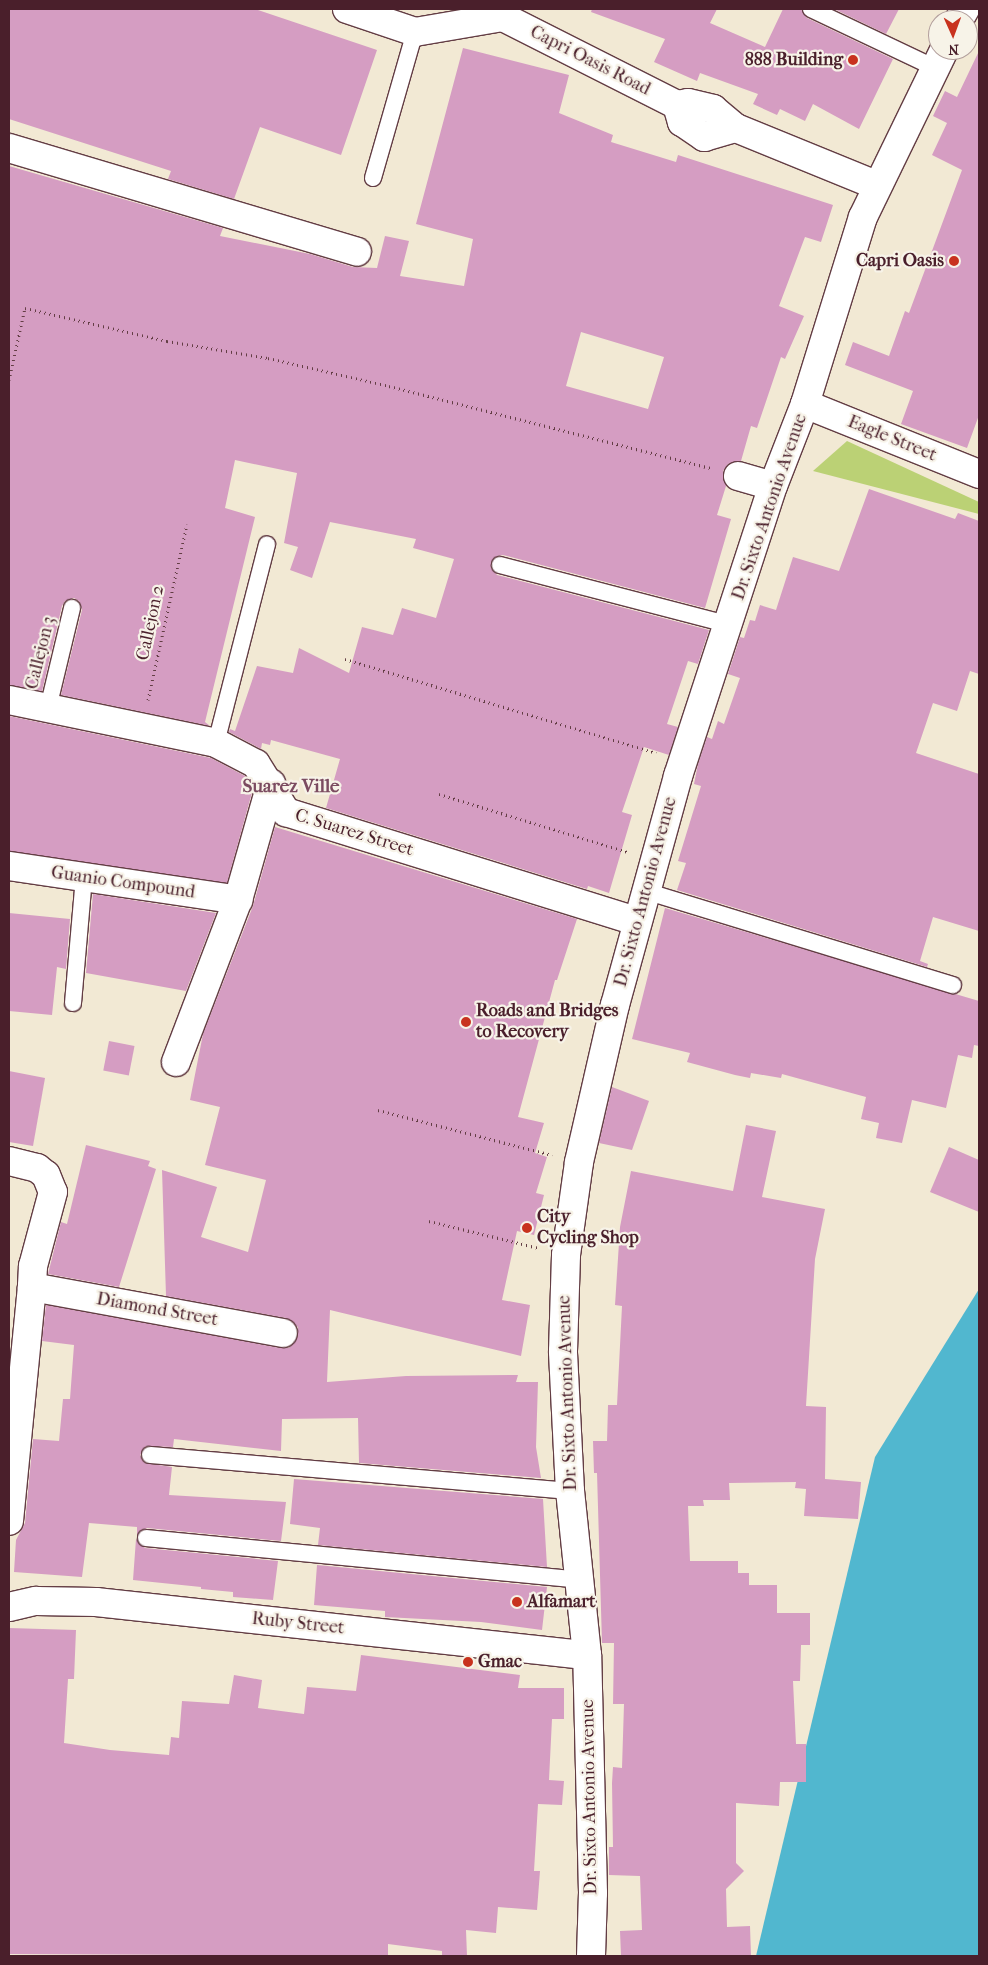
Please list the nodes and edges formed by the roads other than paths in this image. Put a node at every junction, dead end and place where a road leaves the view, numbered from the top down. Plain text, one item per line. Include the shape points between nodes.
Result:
1 (347, 9) edge
2 (811, 9) edge
3 (504, 13) edge
4 (415, 32) junction
5 (928, 55) edge
6 (939, 60) edge
7 (9, 148) edge
8 (374, 178) dead end
9 (878, 186) junction
10 (357, 252) dead end
11 (805, 404) junction
12 (979, 474) edge
13 (738, 476) road end
14 (773, 486) junction
15 (267, 544) dead end
16 (500, 565) dead end
17 (72, 608) dead end
18 (730, 625) junction
19 (9, 700) edge
20 (48, 708) junction
21 (216, 743) junction
22 (271, 784) junction
23 (9, 866) edge
24 (84, 878) junction
25 (645, 891) junction
26 (238, 900) junction
27 (637, 921) junction
28 (953, 985) dead end
29 (73, 1004) dead end
30 (176, 1062) dead end
31 (9, 1162) edge
32 (32, 1287) junction
33 (283, 1333) dead end
34 (15, 1392) edge
35 (150, 1455) dead end
36 (570, 1491) junction
37 (9, 1521) edge
38 (146, 1538) dead end
39 (579, 1580) junction
40 (9, 1606) edge
41 (587, 1655) junction
42 (591, 1956) edge

1 - 4 street, Capri Oasis Road
2 - 5 lane
3 - 4 street, Capri Oasis Road
3 - 9 street, Capri Oasis Road via 677,105 682,122 704,137 736,128
4 - 8 lane
6 - 9 street, Dr. Sixto Antonio Avenue
7 - 10 street
9 - 11 street, Dr. Sixto Antonio Avenue via 863,218
11 - 12 street, Eagle Street
11 - 14 street, Dr. Sixto Antonio Avenue
13 - 14 street
14 - 18 street, Dr. Sixto Antonio Avenue
15 - 21 lane
16 - 18 lane
17 - 20 lane, Callejon 3
18 - 25 street, Dr. Sixto Antonio Avenue via 683,762
19 - 20 street, C. Suarez Street
20 - 21 street, C. Suarez Street
21 - 22 street, C. Suarez Street via 256,764
22 - 26 street
22 - 27 street, C. Suarez Street via 275,798 286,812
23 - 24 street, Guanio Compound
24 - 26 street, Guanio Compound
24 - 29 lane
25 - 27 street, Dr. Sixto Antonio Avenue
25 - 28 lane
26 - 30 street
27 - 36 street, Dr. Sixto Antonio Avenue via 599,1066 579,1162 566,1255 563,1351
31 - 32 street via 37,1168 46,1174 51,1184 52,1202 33,1266
32 - 33 street, Diamond Street
32 - 34 street
34 - 37 street
35 - 36 lane
36 - 39 street, Dr. Sixto Antonio Avenue
38 - 39 lane
39 - 41 street, Dr. Sixto Antonio Avenue
40 - 41 street, Ruby Street via 36,1601 96,1602
41 - 42 street, Dr. Sixto Antonio Avenue via 593,1893

